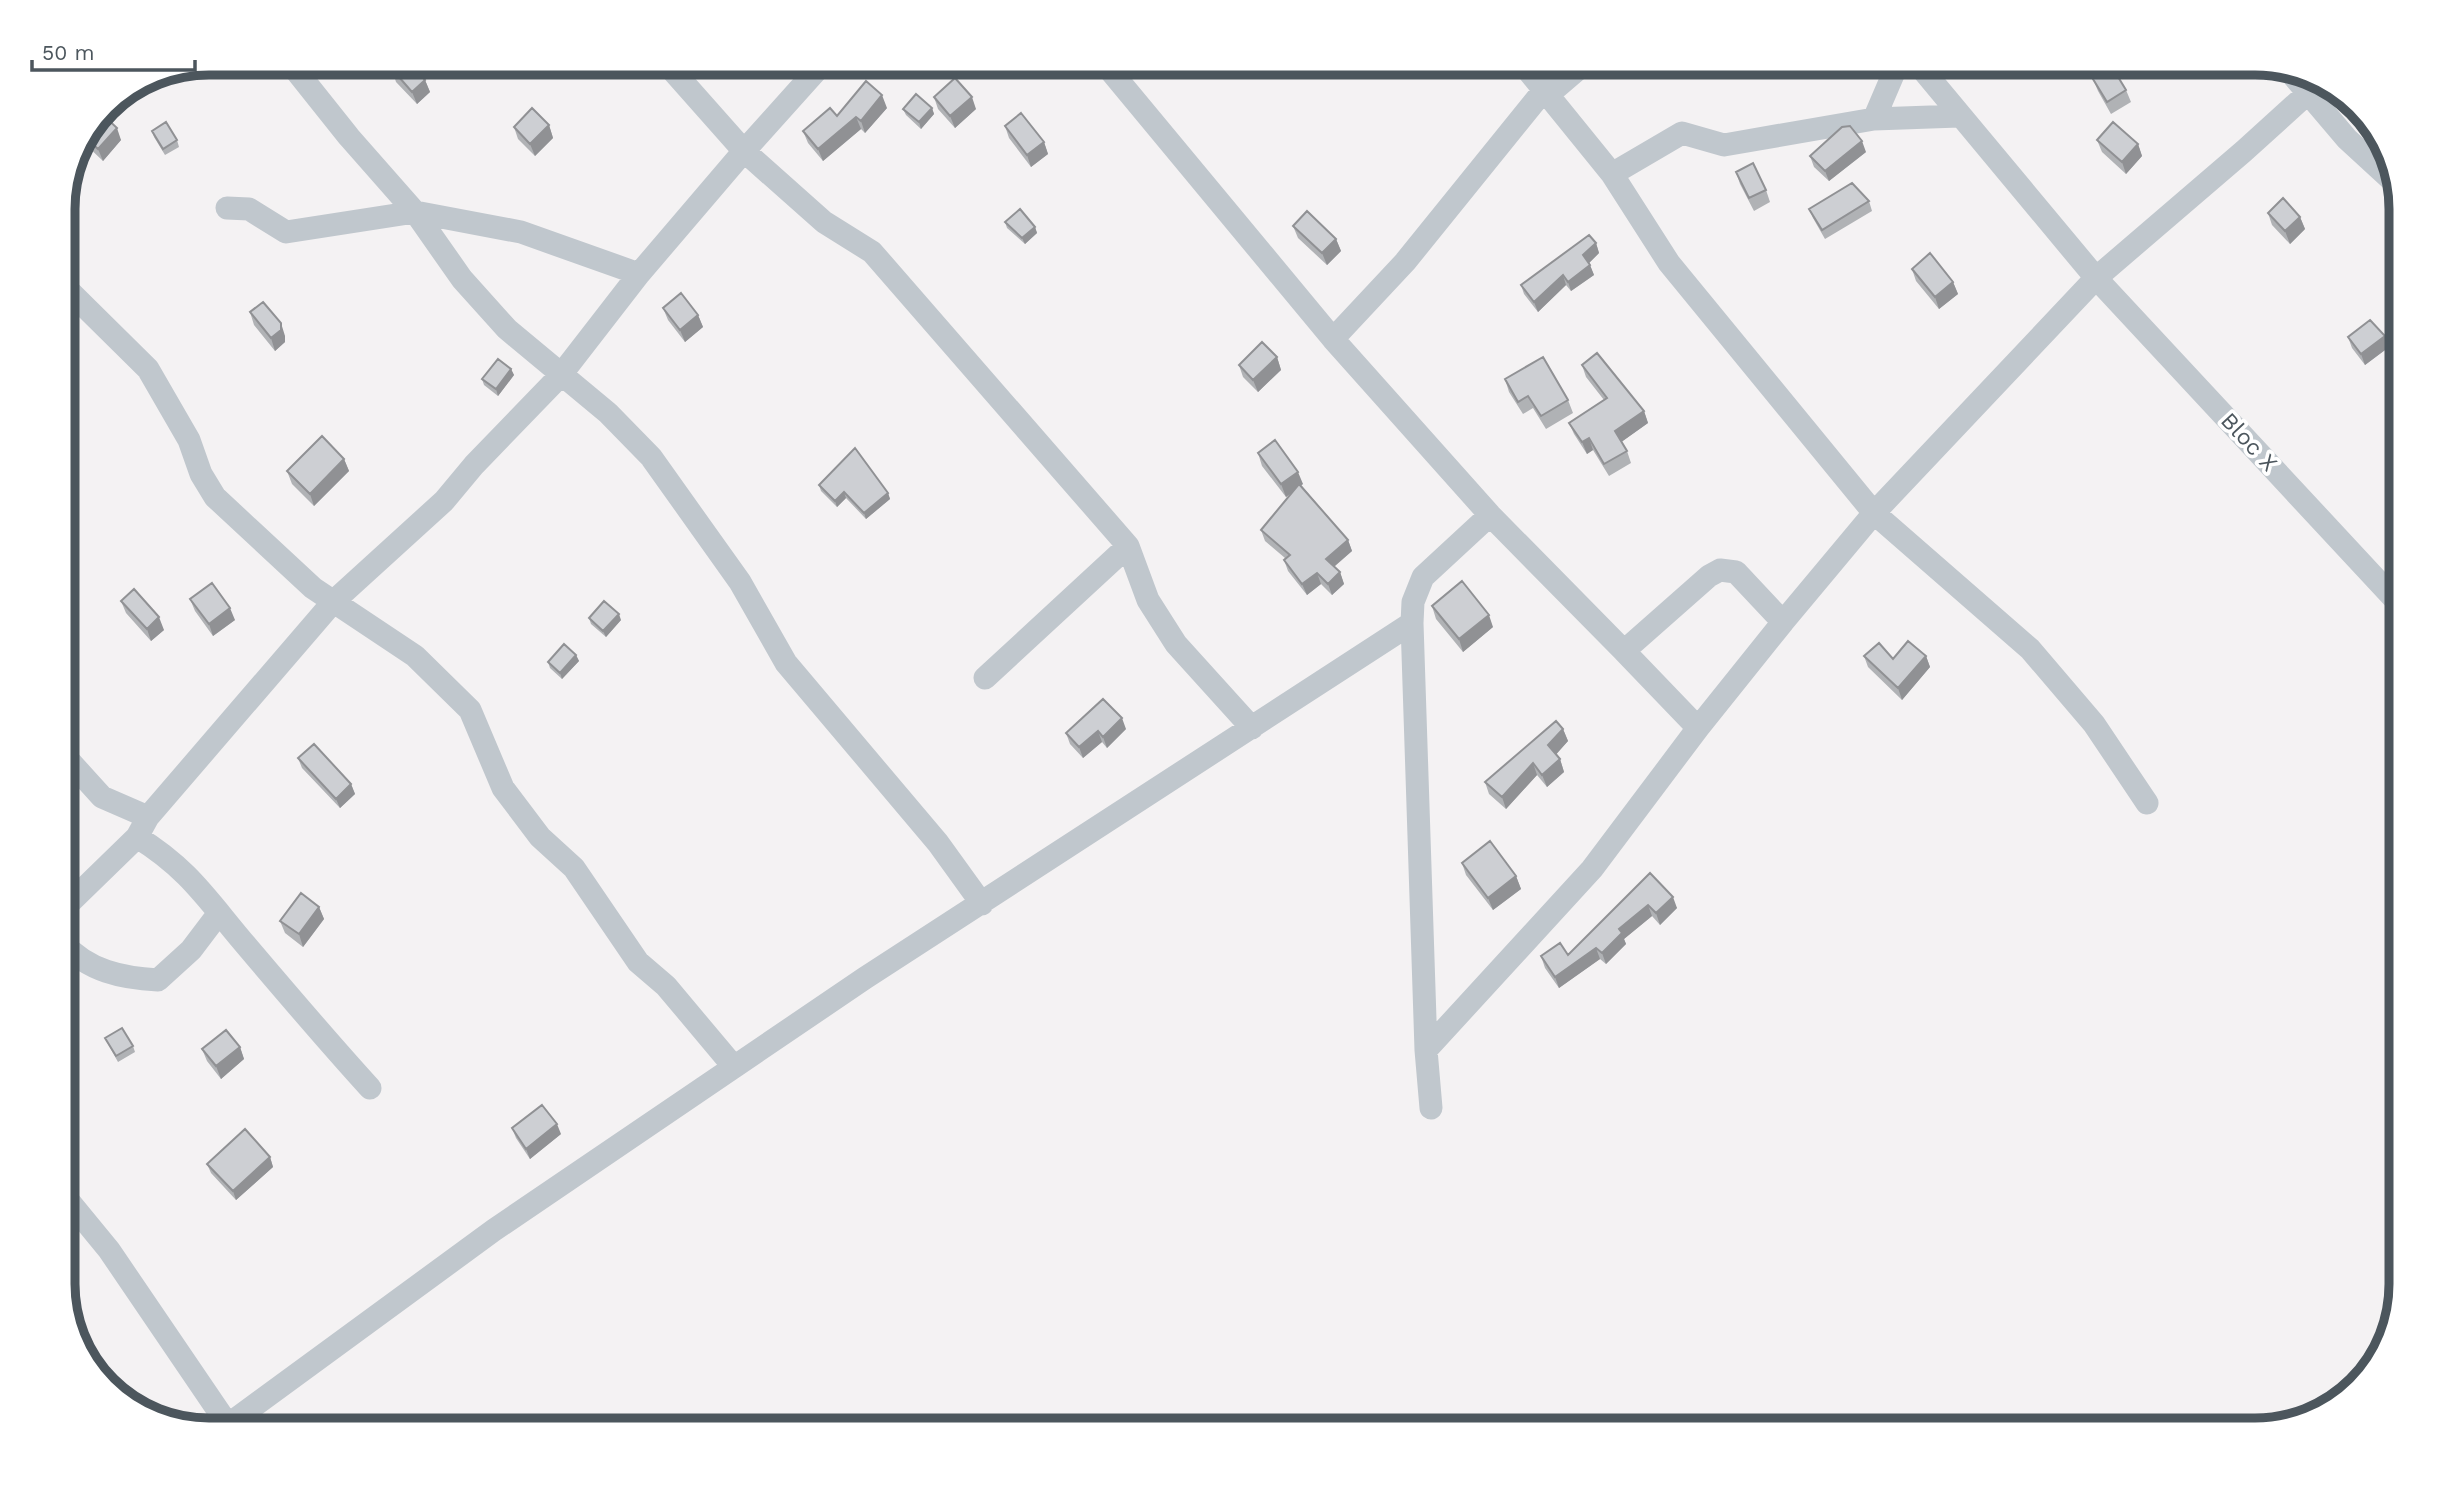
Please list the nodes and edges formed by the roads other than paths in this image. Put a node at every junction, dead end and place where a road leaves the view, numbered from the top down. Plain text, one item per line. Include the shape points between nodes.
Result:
1 (1532, 75) edge
2 (1571, 75) edge
3 (1893, 75) edge
4 (1927, 75) edge
5 (300, 76) edge
6 (677, 76) edge
7 (812, 76) edge
8 (1114, 76) edge
9 (2311, 87) edge
10 (2314, 89) edge
11 (1544, 90) junction
12 (1959, 116) junction
13 (1874, 119) junction
14 (744, 151) junction
15 (2384, 173) edge
16 (1612, 174) junction
17 (227, 208) dead end
18 (415, 212) junction
19 (639, 274) junction
20 (2096, 278) junction
21 (76, 298) edge
22 (1333, 339) junction
23 (560, 376) junction
24 (1874, 513) junction
25 (1490, 515) junction
26 (1128, 546) junction
27 (2388, 592) edge
28 (333, 602) junction
29 (1783, 622) junction
30 (1412, 623) junction
31 (1624, 650) junction
32 (985, 678) dead end
33 (1252, 728) junction
34 (1698, 728) junction
35 (76, 768) edge
36 (2147, 803) dead end
37 (148, 817) junction
38 (137, 837) junction
39 (76, 896) edge
40 (982, 904) junction
41 (219, 913) junction
42 (76, 956) edge
43 (1426, 1050) junction
44 (734, 1067) junction
45 (370, 1088) dead end
46 (1431, 1108) dead end
47 (76, 1210) edge
48 (218, 1418) edge
49 (236, 1418) edge

1 - 11 street
2 - 11 street via 1557,88
3 - 13 street
4 - 12 street, Bloc X
5 - 18 street
6 - 14 street
7 - 14 street
8 - 22 street
9 - 20 street
10 - 15 street via 2347,139
11 - 16 street
11 - 22 street via 1405,262
12 - 13 street
12 - 20 street, Bloc X
13 - 16 street via 1724,145 1682,133
14 - 19 street
14 - 26 street via 824,222 872,253
16 - 24 street via 1669,263
17 - 18 street via 249,209 286,232
18 - 19 street via 521,232
18 - 23 street via 462,279 507,329
19 - 23 street
20 - 24 street
20 - 27 street, Bloc X
21 - 28 street via 148,369 215,497
22 - 25 street
23 - 28 street via 444,501
23 - 40 street via 608,413 651,457 740,582 786,663 938,843
24 - 29 street
24 - 36 street via 2030,649 2094,724
25 - 30 street via 1423,577 1413,602
25 - 31 street
26 - 32 street
26 - 33 street via 1148,600 1176,644
28 - 37 street
28 - 44 street via 415,656 470,710 503,788 540,837 574,868 638,962 666,986
29 - 31 street via 1736,572 1720,570
29 - 34 street
30 - 33 street
30 - 43 street
31 - 34 street
33 - 40 street
34 - 43 street via 1592,869
35 - 37 street via 102,797
37 - 38 street
38 - 39 street
38 - 41 street via 191,877
40 - 44 street
41 - 42 street via 191,950 159,979 85,965
41 - 45 street
43 - 46 street
44 - 49 street via 494,1230
47 - 48 street via 109,1250

